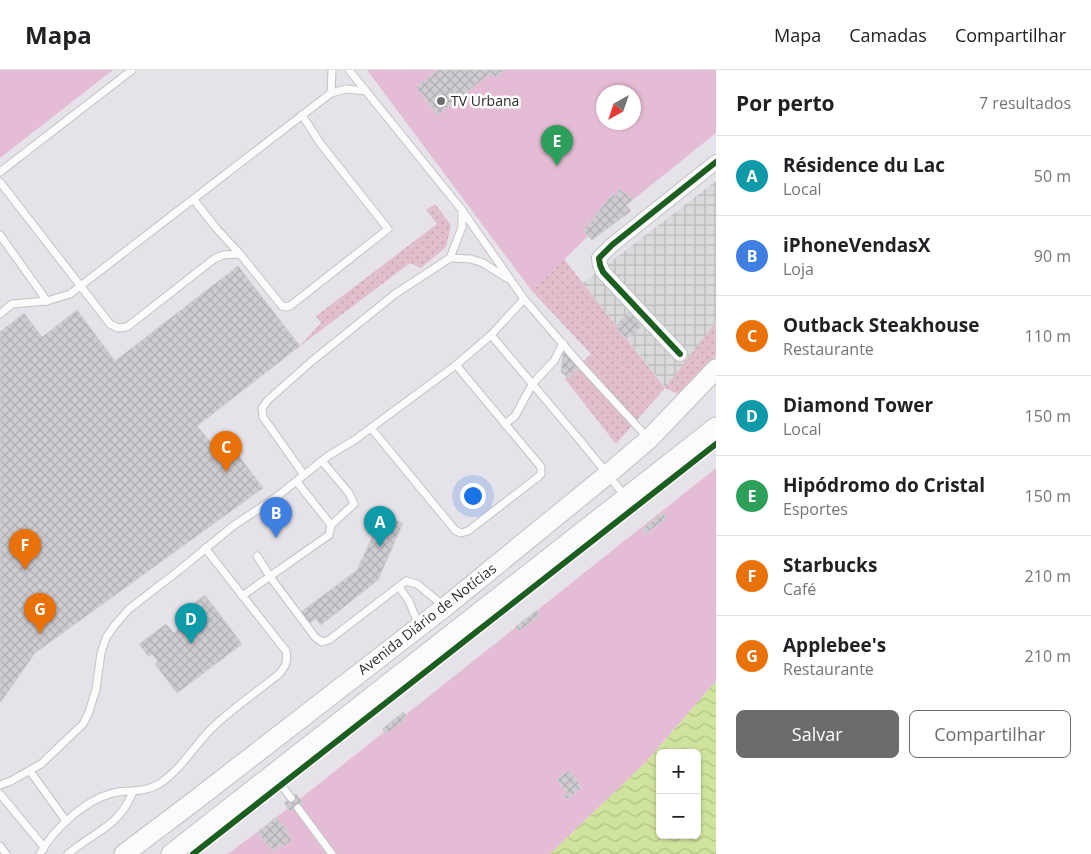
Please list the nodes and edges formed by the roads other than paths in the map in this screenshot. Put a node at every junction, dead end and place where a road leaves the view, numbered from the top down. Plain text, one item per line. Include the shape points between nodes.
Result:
1 (132, 70) edge
2 (332, 70) edge
3 (349, 70) edge
4 (366, 91) junction
5 (331, 93) junction
6 (302, 115) junction
7 (716, 162) edge
8 (0, 172) edge
9 (0, 182) edge
10 (194, 200) junction
11 (462, 210) junction
12 (0, 235) edge
13 (240, 254) junction
14 (450, 258) junction
15 (510, 280) junction
16 (81, 286) junction
17 (524, 300) junction
18 (47, 301) junction
19 (0, 314) edge
20 (491, 334) junction
21 (563, 343) junction
22 (680, 354) dead end
23 (456, 365) junction
24 (716, 369) edge
25 (533, 383) junction
26 (505, 424) junction
27 (371, 428) junction
28 (716, 428) edge
29 (649, 439) junction
30 (325, 458) junction
31 (608, 474) junction
32 (304, 475) junction
33 (297, 482) junction
34 (626, 498) junction
35 (330, 525) junction
36 (205, 548) junction
37 (257, 556) dead end
38 (271, 578) junction
39 (399, 586) junction
40 (242, 596) junction
41 (445, 607) junction
42 (419, 627) junction
43 (30, 771) junction
44 (273, 774) junction
45 (0, 785) edge
46 (133, 792) junction
47 (0, 794) edge
48 (291, 798) dead end
49 (298, 808) dead end
50 (66, 822) junction
51 (0, 846) edge
52 (42, 852) edge
53 (6, 854) edge
54 (68, 854) edge
55 (124, 854) edge
56 (171, 854) edge
57 (332, 854) edge

1 - 8 lane
2 - 5 lane
3 - 4 lane
4 - 5 lane via 346,89
4 - 11 lane
5 - 6 lane
6 - 10 lane
6 - 13 lane via 388,230 286,307
7 - 22 street via 599,258 603,272
9 - 16 lane
10 - 13 lane
10 - 16 lane
11 - 14 lane via 460,237
11 - 15 lane
12 - 18 lane
13 - 16 lane via 214,259 127,327 118,328 110,324
14 - 15 lane via 483,263
14 - 32 lane via 395,294 262,408 263,417
15 - 17 lane
16 - 18 lane via 70,294
17 - 20 lane
17 - 21 lane
18 - 19 lane via 12,304
20 - 23 lane
20 - 25 lane
21 - 25 lane via 554,362
21 - 29 lane
23 - 26 lane
23 - 27 lane
24 - 29 main road, Avenida Diário de Notícias
25 - 26 lane via 515,416
25 - 31 lane
26 - 27 lane via 541,467 541,474 468,531 461,533 455,530
27 - 30 lane
28 - 34 main road, Avenida Diário de Notícias
29 - 31 main road, Avenida Diário de Notícias
30 - 32 lane
30 - 35 lane via 354,504
31 - 34 lane
31 - 41 main road, Avenida Diário de Notícias
32 - 33 lane
33 - 35 lane
33 - 36 lane
34 - 44 main road, Avenida Diário de Notícias
35 - 38 lane via 329,535
36 - 40 lane
36 - 43 lane via 114,626 101,653 96,690 83,724
37 - 38 lane
38 - 39 lane via 322,642
38 - 40 lane
39 - 41 lane via 406,581 417,584
39 - 42 lane via 409,600
40 - 46 lane via 286,651 288,659 285,666 211,729 168,777 149,789
41 - 42 main road, Avenida Diário de Notícias
42 - 55 main road, Avenida Diário de Notícias
43 - 45 lane
43 - 50 lane
44 - 48 lane
44 - 56 main road, Avenida Diário de Notícias
46 - 50 lane via 107,795
46 - 54 lane via 119,817
47 - 52 lane
49 - 57 lane
50 - 52 lane
51 - 53 lane

